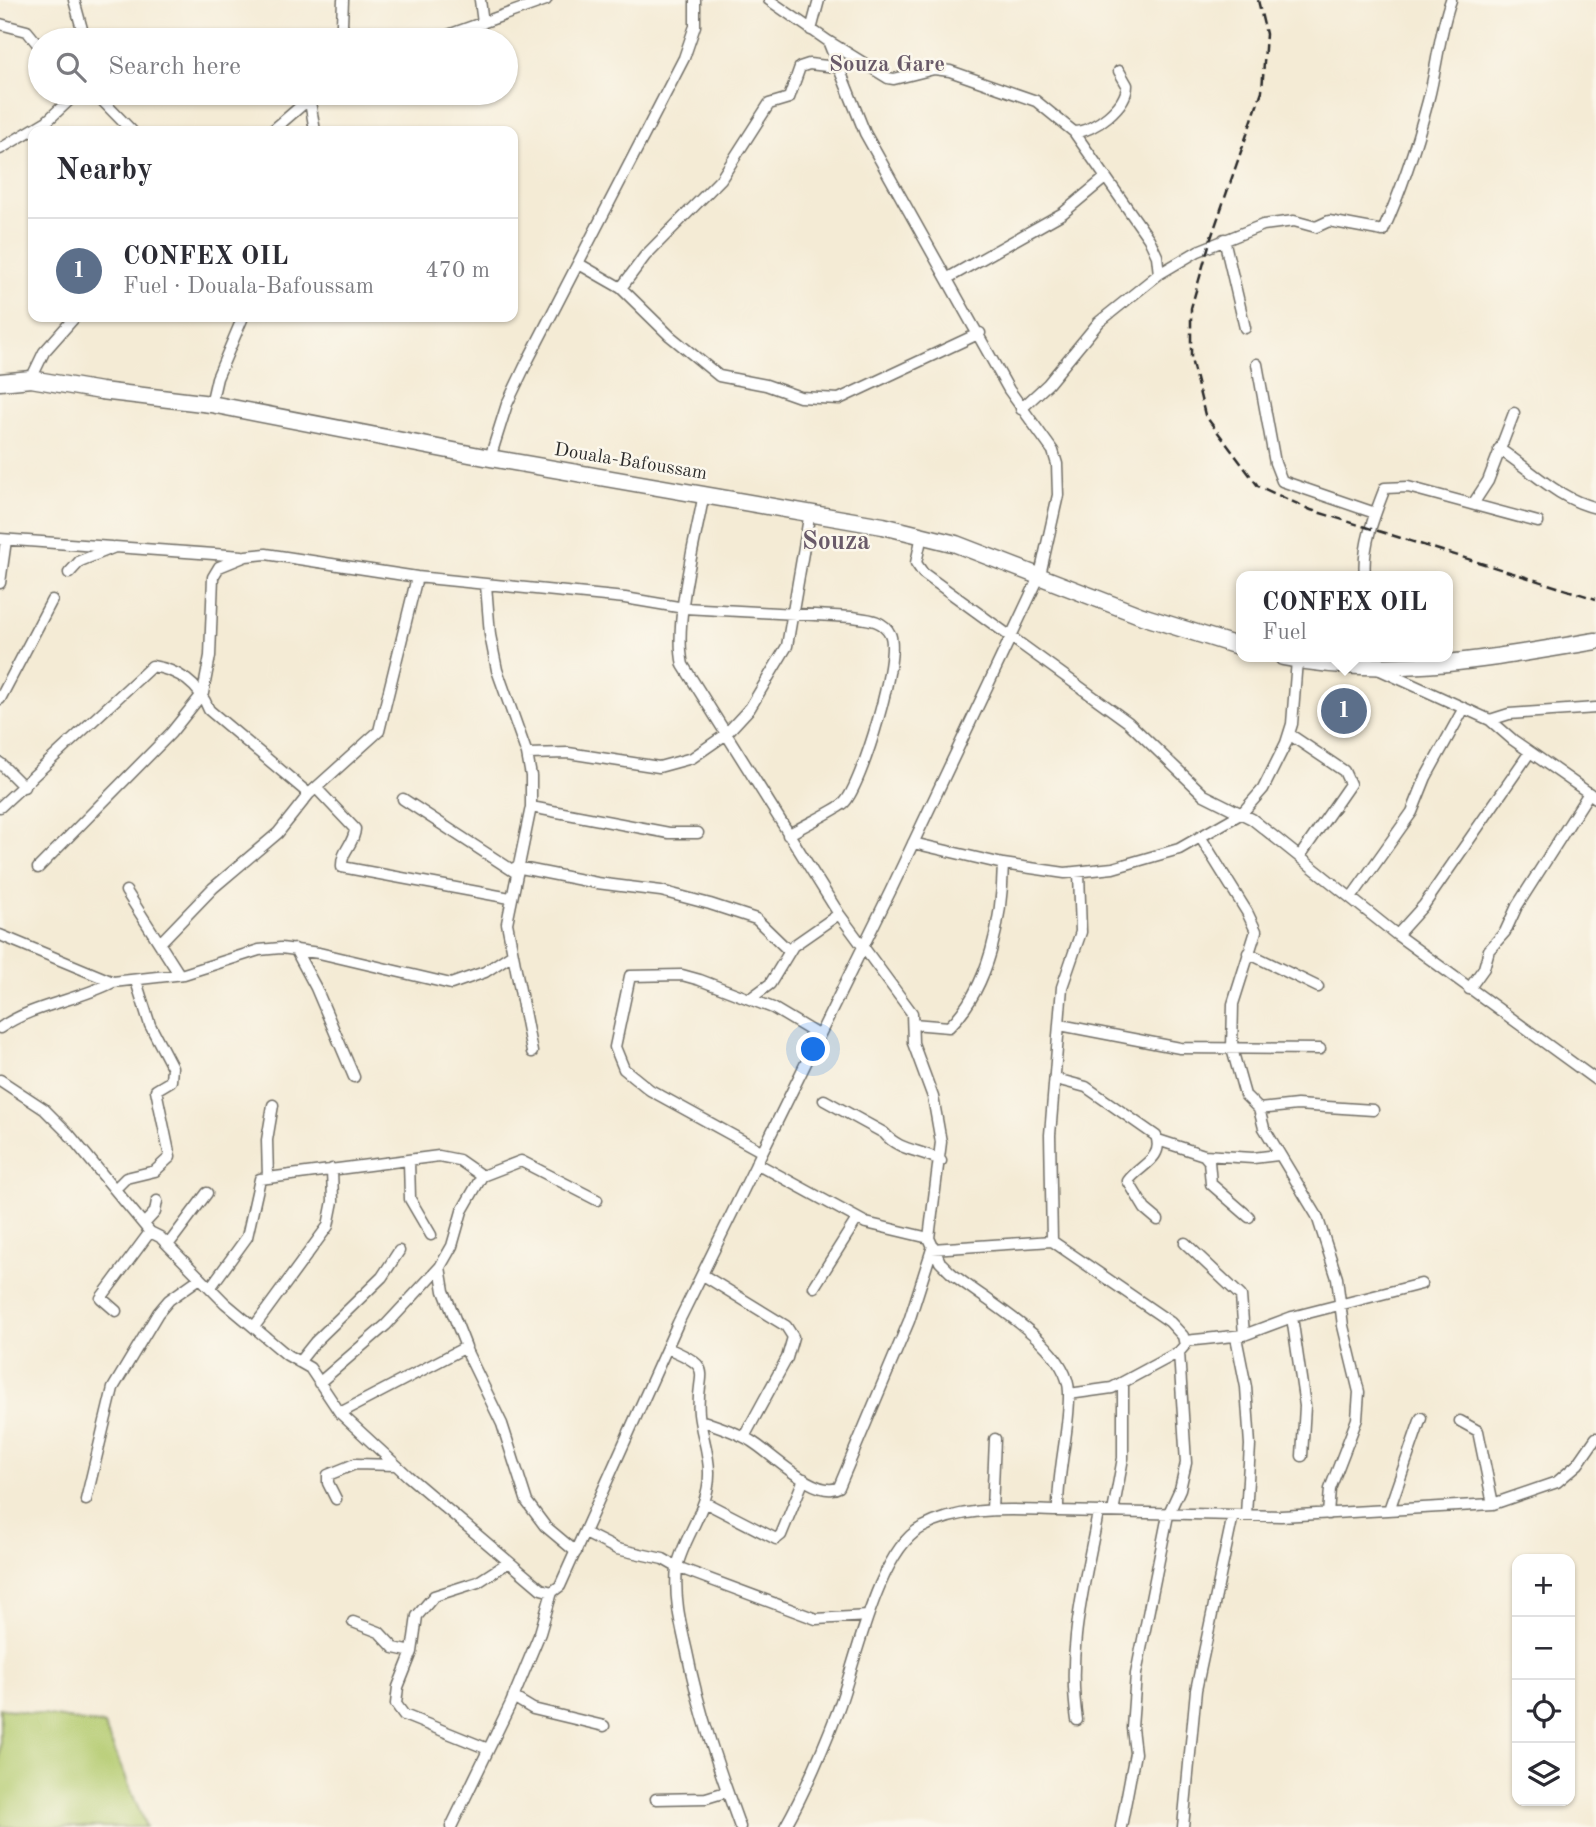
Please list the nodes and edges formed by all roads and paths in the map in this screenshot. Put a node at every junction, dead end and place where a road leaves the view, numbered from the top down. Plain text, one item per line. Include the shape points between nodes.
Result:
1 (74, 0) edge
2 (343, 0) edge
3 (480, 0) edge
4 (546, 0) edge
5 (695, 0) edge
6 (769, 0) edge
7 (820, 0) edge
8 (1451, 0) edge
9 (483, 23) junction
10 (0, 24) edge
11 (82, 28) edge
12 (343, 28) edge
13 (469, 28) edge
14 (811, 30) junction
15 (28, 32) edge
16 (828, 41) junction
17 (836, 67) junction
18 (1118, 71) dead end
19 (64, 105) edge
20 (107, 105) edge
21 (300, 105) edge
22 (313, 105) edge
23 (39, 126) edge
24 (127, 126) edge
25 (277, 126) edge
26 (315, 126) edge
27 (28, 132) edge
28 (1074, 132) junction
29 (0, 149) edge
30 (1105, 178) junction
31 (1224, 239) junction
32 (579, 264) junction
33 (1159, 274) junction
34 (948, 278) junction
35 (621, 288) junction
36 (71, 322) edge
37 (241, 322) edge
38 (1245, 328) dead end
39 (980, 332) junction
40 (1257, 364) dead end
41 (31, 379) junction
42 (0, 382) edge
43 (211, 404) junction
44 (1021, 409) junction
45 (1514, 413) dead end
46 (1499, 449) junction
47 (490, 458) junction
48 (704, 493) junction
49 (1473, 504) junction
50 (1596, 508) edge
51 (810, 512) junction
52 (1375, 513) junction
53 (1538, 522) dead end
54 (922, 535) junction
55 (3, 540) edge
56 (115, 547) junction
57 (246, 556) junction
58 (1364, 571) edge
59 (69, 573) dead end
60 (1040, 575) junction
61 (417, 577) junction
62 (0, 583) edge
63 (486, 585) junction
64 (52, 600) dead end
65 (684, 608) junction
66 (791, 614) junction
67 (1011, 636) junction
68 (1596, 641) edge
69 (1236, 645) edge
70 (1290, 662) edge
71 (1363, 662) edge
72 (1381, 663) edge
73 (203, 693) junction
74 (0, 699) edge
75 (1464, 708) junction
76 (1596, 708) edge
77 (1490, 720) junction
78 (1289, 734) junction
79 (725, 735) junction
80 (1530, 752) junction
81 (527, 754) junction
82 (0, 763) edge
83 (24, 787) junction
84 (314, 792) junction
85 (1592, 795) edge
86 (403, 799) dead end
87 (0, 807) edge
88 (531, 807) junction
89 (1242, 813) junction
90 (698, 833) dead end
91 (788, 835) junction
92 (1201, 838) junction
93 (913, 843) junction
94 (1300, 856) junction
95 (1003, 864) junction
96 (38, 868) dead end
97 (515, 869) junction
98 (1079, 873) junction
99 (126, 891) dead end
100 (510, 898) junction
101 (1351, 898) junction
102 (839, 914) junction
103 (0, 935) edge
104 (1397, 935) junction
105 (160, 943) junction
106 (863, 945) junction
107 (295, 949) junction
108 (789, 951) junction
109 (1248, 953) junction
110 (511, 956) junction
111 (179, 974) junction
112 (136, 981) junction
113 (113, 982) junction
114 (1318, 988) dead end
115 (1469, 989) junction
116 (751, 998) junction
117 (913, 1024) junction
118 (1060, 1025) junction
119 (0, 1028) edge
120 (818, 1035) junction
121 (1232, 1049) junction
122 (1320, 1049) dead end
123 (532, 1052) dead end
124 (354, 1077) dead end
125 (1056, 1079) junction
126 (0, 1080) edge
127 (1596, 1080) edge
128 (824, 1100) dead end
129 (272, 1105) dead end
130 (1259, 1109) junction
131 (1373, 1110) dead end
132 (1158, 1140) junction
133 (761, 1151) junction
134 (1204, 1155) junction
135 (1278, 1155) junction
136 (409, 1161) junction
137 (941, 1161) junction
138 (757, 1163) junction
139 (332, 1169) junction
140 (482, 1176) junction
141 (268, 1178) junction
142 (116, 1188) junction
143 (206, 1193) dead end
144 (597, 1200) dead end
145 (157, 1201) dead end
146 (1249, 1217) dead end
147 (857, 1219) junction
148 (1158, 1220) dead end
149 (147, 1228) junction
150 (431, 1235) dead end
151 (1052, 1241) junction
152 (1185, 1243) dead end
153 (930, 1244) junction
154 (168, 1245) junction
155 (399, 1251) dead end
156 (440, 1267) junction
157 (702, 1275) junction
158 (200, 1278) junction
159 (1421, 1284) dead end
160 (814, 1287) dead end
161 (210, 1288) junction
162 (1342, 1305) junction
163 (116, 1311) dead end
164 (1292, 1317) junction
165 (254, 1327) junction
166 (1240, 1336) junction
167 (1185, 1340) junction
168 (465, 1348) junction
169 (667, 1348) junction
170 (1179, 1352) junction
171 (299, 1362) junction
172 (319, 1383) junction
173 (1124, 1383) junction
174 (1069, 1394) junction
175 (340, 1413) junction
176 (1421, 1418) dead end
177 (700, 1420) junction
178 (1460, 1421) dead end
179 (744, 1437) junction
180 (1596, 1438) edge
181 (995, 1439) dead end
182 (1302, 1456) dead end
183 (396, 1465) junction
184 (804, 1479) junction
185 (336, 1499) dead end
186 (86, 1500) dead end
187 (704, 1502) junction
188 (1493, 1504) junction
189 (992, 1510) junction
190 (1389, 1510) junction
191 (1058, 1511) junction
192 (1098, 1513) junction
193 (1113, 1513) junction
194 (1328, 1514) junction
195 (1168, 1515) junction
196 (1233, 1515) junction
197 (1246, 1515) junction
198 (585, 1533) junction
199 (576, 1552) junction
200 (509, 1562) junction
201 (677, 1567) junction
202 (552, 1592) junction
203 (868, 1616) junction
204 (352, 1622) dead end
205 (412, 1652) junction
206 (513, 1697) junction
207 (1077, 1720) dead end
208 (604, 1726) dead end
209 (488, 1749) junction
210 (726, 1792) junction
211 (656, 1799) dead end
212 (451, 1827) edge
213 (740, 1827) edge
214 (785, 1827) edge
215 (1121, 1827) edge
216 (1183, 1827) edge

1 - 11 street
2 - 12 street
3 - 9 street
4 - 9 street
5 - 32 street via 695,26 688,49
6 - 14 street
7 - 14 street
8 - 31 street via 1424,113 1401,191 1383,231 1329,222 1316,227 1283,222
9 - 13 street
10 - 15 street
14 - 16 street
16 - 17 street
16 - 28 street via 888,78 941,69 1019,94 1046,107
17 - 34 street via 865,133
17 - 35 street via 800,67 789,98 769,104 721,179 645,256
18 - 28 street via 1127,85 1123,102 1090,128
19 - 23 street
20 - 24 street
21 - 25 street
22 - 26 street
27 - 29 street
28 - 30 street
30 - 33 street via 1155,250
30 - 34 street via 1063,213
31 - 33 street
31 - 38 street
32 - 35 street
32 - 47 street via 507,404
33 - 44 street via 1099,322
34 - 39 street
35 - 39 street via 719,376 821,400 839,399
36 - 41 street via 44,352
37 - 43 street via 216,379
39 - 44 street
40 - 52 street via 1282,481
41 - 42 highway, Douala-Bafoussam
41 - 43 highway, Douala-Bafoussam
43 - 47 highway, Douala-Bafoussam
44 - 60 street via 1057,464 1057,502
45 - 46 street
46 - 49 street via 1488,481
46 - 50 street via 1535,478
47 - 48 highway, Douala-Bafoussam
48 - 51 highway, Douala-Bafoussam
48 - 65 street
49 - 52 street via 1408,487 1385,488
49 - 53 street
51 - 54 highway, Douala-Bafoussam
51 - 66 street
52 - 58 street
54 - 60 highway, Douala-Bafoussam
54 - 67 street via 917,557 920,570
55 - 56 street
55 - 62 street
56 - 57 street
56 - 59 street via 80,561
57 - 61 street via 287,557
57 - 73 street via 219,567 214,577
60 - 67 street
60 - 69 highway, Douala-Bafoussam via 1151,619
61 - 63 street
61 - 84 street via 379,731
63 - 65 street
63 - 81 street via 497,670
64 - 74 street
65 - 66 street
65 - 79 street via 683,665
66 - 79 street via 789,640 781,658 750,708
66 - 91 street via 872,620 886,628 893,649 869,748 845,802
67 - 89 street via 1128,722 1203,795
67 - 93 street
68 - 72 highway via 1436,666
70 - 78 street
71 - 72 highway
72 - 75 street
73 - 83 street via 173,669 152,666
73 - 84 street via 209,710
73 - 96 street via 171,733
75 - 77 street
75 - 101 street via 1412,812
76 - 77 street via 1509,714
77 - 80 street
78 - 89 street via 1263,789
78 - 94 street via 1344,771 1350,784
79 - 81 street via 692,758 659,767 568,753
79 - 91 street
80 - 85 street
80 - 104 street via 1431,895
81 - 88 street
82 - 83 street
83 - 87 street
84 - 100 street via 355,829 341,855 342,867
84 - 105 street via 278,833 213,888
85 - 115 street via 1489,950 1484,968
86 - 97 street
88 - 90 street via 669,833
88 - 97 street
89 - 92 street
89 - 94 street
91 - 102 street
92 - 98 street via 1164,855
92 - 109 street via 1255,928
93 - 95 street
93 - 106 street
94 - 101 street
95 - 98 street
95 - 117 street via 999,915 976,989 949,1027
97 - 100 street
97 - 108 street via 661,891 734,911 756,919
98 - 118 street via 1081,932 1066,972
99 - 105 street
100 - 110 street
101 - 104 street
102 - 106 street
102 - 108 street
103 - 113 street
104 - 115 street
105 - 111 street
106 - 117 street via 909,1008
106 - 120 street
107 - 110 street via 450,984 485,972
107 - 111 street via 259,950
107 - 124 street
108 - 116 street via 770,984
109 - 114 street
109 - 121 street via 1233,1004
110 - 123 street
111 - 112 street
112 - 113 street
112 - 142 street via 150,1025 172,1067 171,1081 156,1090 170,1157 155,1171 126,1178
113 - 119 street via 91,994 14,1018
115 - 127 street
116 - 120 street
116 - 133 street via 681,975 635,974 628,983 615,1046 624,1069 650,1090
117 - 137 street via 913,1043 939,1124
118 - 121 street via 1180,1048
118 - 125 street
120 - 133 street
121 - 122 street
121 - 130 street via 1245,1095
125 - 132 street via 1093,1091
125 - 151 street via 1049,1156
126 - 142 street via 44,1109
128 - 137 street via 884,1133 891,1142 909,1151 925,1151
129 - 141 street
130 - 131 street via 1297,1105
130 - 135 street
132 - 134 street
132 - 148 street via 1156,1154 1128,1181 1145,1209
133 - 138 street
134 - 135 street
134 - 146 street via 1211,1184
135 - 162 street via 1317,1216
136 - 139 street
136 - 140 street via 448,1157
136 - 150 street via 410,1199
137 - 153 street
138 - 147 street
138 - 157 street
139 - 141 street
139 - 165 street via 328,1226
140 - 144 street via 521,1161
140 - 156 street
141 - 161 street via 260,1179 244,1243
142 - 149 street
143 - 154 street
145 - 149 street
147 - 153 street
147 - 160 street
149 - 154 street
149 - 163 street via 101,1298
151 - 153 street
151 - 167 street via 1158,1314
152 - 166 street via 1241,1296
153 - 174 street via 950,1272 1054,1354 1064,1368
153 - 184 street via 909,1321 865,1419 843,1482 835,1490 827,1490
154 - 158 street
155 - 171 street via 382,1277
156 - 168 street
156 - 172 street via 386,1325
157 - 169 street
157 - 179 street via 786,1326 793,1337 788,1358
158 - 161 street
158 - 186 street via 158,1313 113,1388
159 - 162 street
161 - 165 street
162 - 164 street
162 - 194 street via 1360,1405 1330,1489
164 - 166 street
164 - 182 street via 1305,1406
165 - 171 street
166 - 167 street
166 - 197 street via 1250,1446
167 - 170 street
168 - 175 street
168 - 199 street via 502,1424 527,1502 545,1526
169 - 177 street via 699,1367
169 - 198 street
170 - 173 street
170 - 195 street via 1186,1463
171 - 172 street via 310,1368
172 - 175 street
173 - 174 street
173 - 193 street via 1123,1458
174 - 191 street
175 - 183 street
176 - 190 street
177 - 179 street
177 - 187 street via 709,1472
178 - 188 street via 1478,1431
179 - 184 street
180 - 188 street via 1558,1482
181 - 189 street
183 - 185 street via 355,1464 328,1475
183 - 200 street
184 - 187 street via 776,1539
187 - 201 street via 682,1545
188 - 190 street
189 - 191 street
189 - 203 street via 949,1516 910,1535 897,1551
190 - 194 street
191 - 192 street
192 - 193 street
192 - 207 street via 1075,1636 1072,1681
193 - 195 street
194 - 197 street
195 - 196 street
195 - 215 street via 1136,1674 1135,1753
196 - 197 street
196 - 216 street via 1196,1690
198 - 199 street
198 - 201 street via 617,1549 663,1559
199 - 202 street
200 - 202 street via 541,1589
200 - 205 street via 478,1582 434,1596 417,1616
201 - 203 street via 816,1619
201 - 210 street via 674,1598 694,1690
202 - 206 street
203 - 214 street via 834,1719
204 - 205 street via 379,1632 394,1648
205 - 209 street via 398,1687 396,1704 404,1715
206 - 208 street via 533,1709
206 - 209 street
209 - 212 street
210 - 211 street via 706,1798
210 - 213 street

